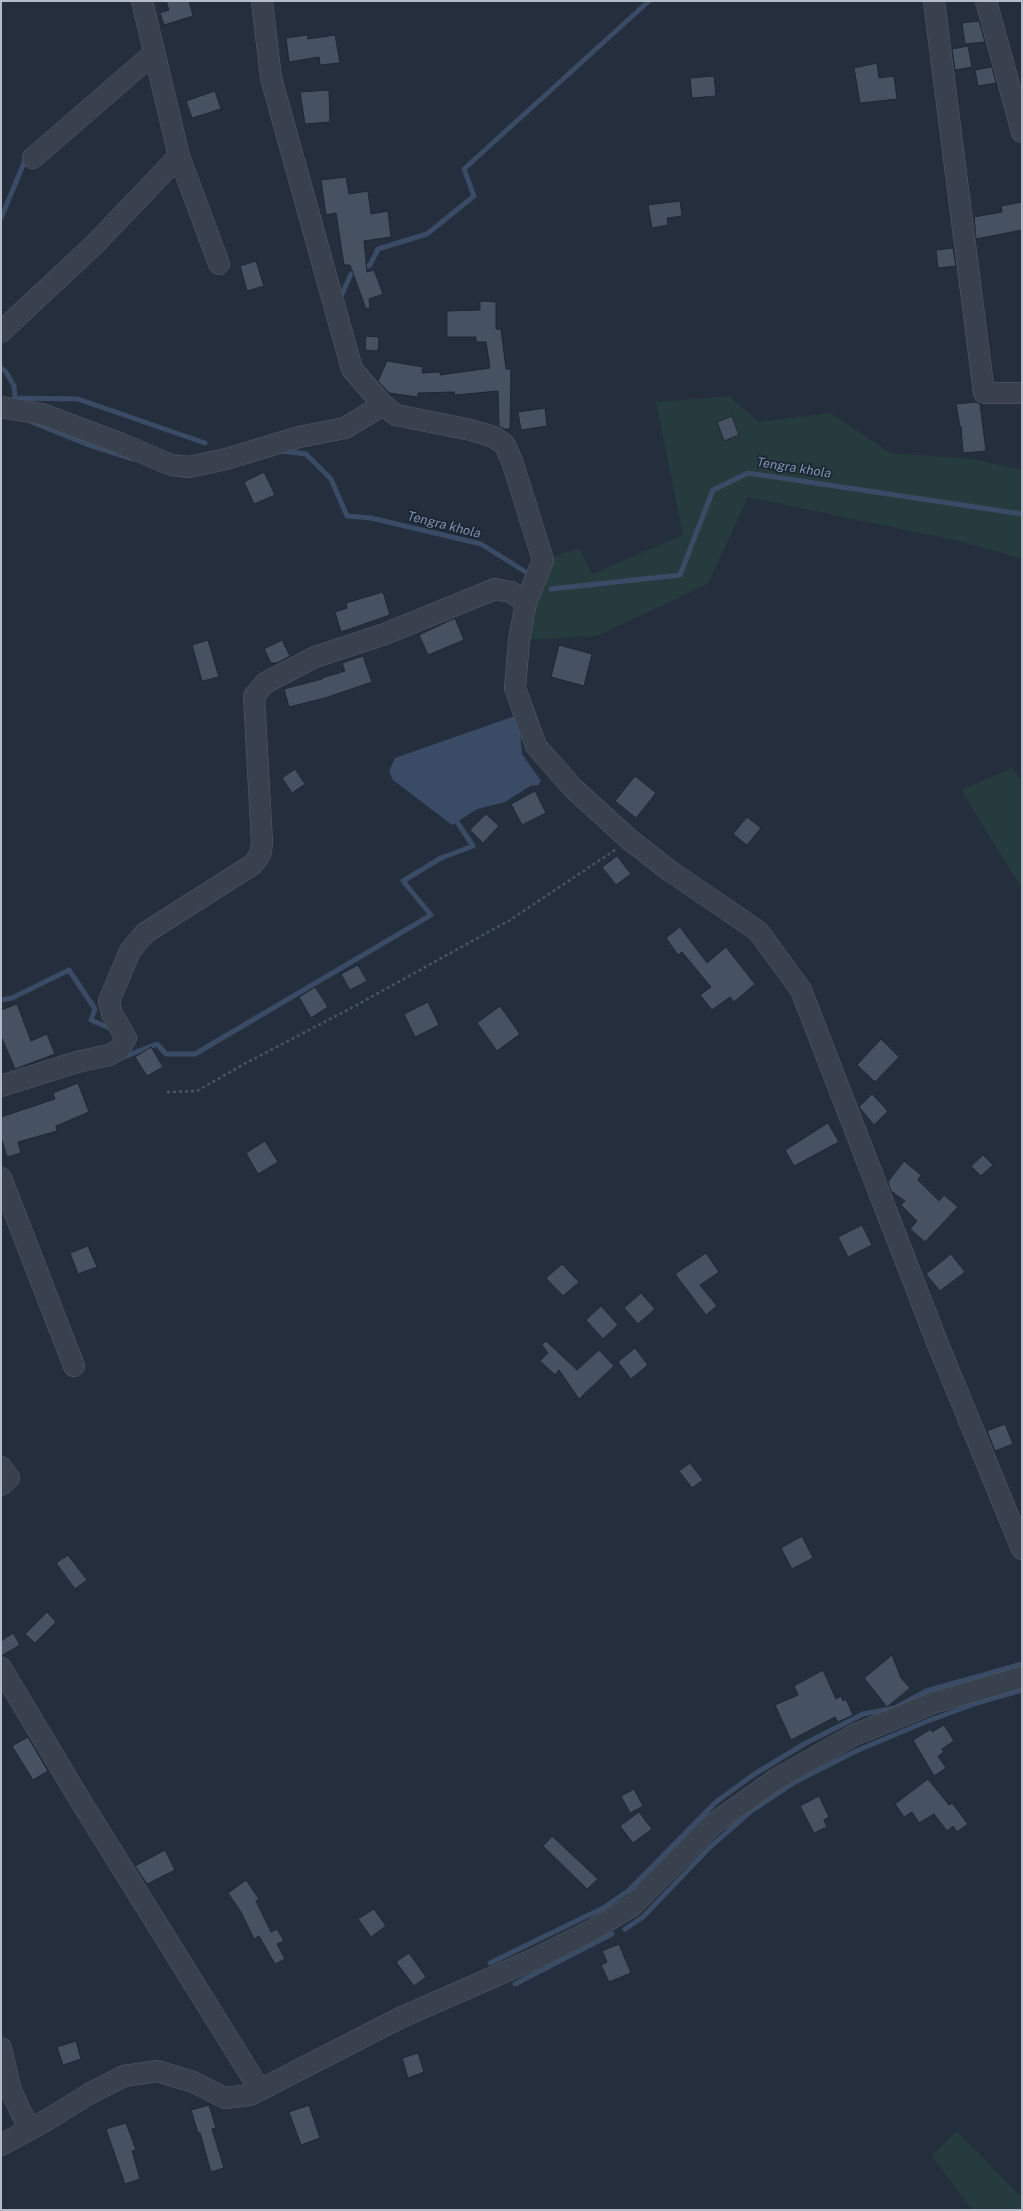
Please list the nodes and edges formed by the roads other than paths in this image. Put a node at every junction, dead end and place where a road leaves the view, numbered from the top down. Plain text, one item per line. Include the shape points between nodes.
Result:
1 (142, 1) edge
2 (262, 1) edge
3 (934, 1) edge
4 (986, 1) edge
5 (154, 53) junction
6 (1022, 132) edge
7 (179, 156) junction
8 (33, 158) dead end
9 (219, 264) dead end
10 (1, 332) edge
11 (1022, 393) edge
12 (383, 405) junction
13 (1, 407) edge
14 (526, 602) junction
15 (1, 1086) edge
16 (1, 1178) edge
17 (74, 1366) dead end
18 (1, 1467) edge
19 (1, 1486) edge
20 (1022, 1549) edge
21 (1, 1668) edge
22 (1022, 1677) edge
23 (1, 2048) edge
24 (260, 2090) junction
25 (29, 2129) junction
26 (1, 2145) edge

1 - 5 street
2 - 12 street via 271,78 352,369
3 - 11 street via 984,393
4 - 6 street
5 - 7 street
5 - 8 street
7 - 9 street
7 - 10 street via 95,244
12 - 13 street via 345,428 299,437 226,459 189,467 171,465 42,414
12 - 14 street via 396,415 471,430 494,437 505,445 543,560
14 - 15 street via 511,592 496,589 385,634 316,657 265,683 254,696 262,843 257,859 252,865 145,933 130,951 109,1002 112,1014 126,1038 119,1050 110,1055 77,1062
14 - 20 street via 519,640 515,688 536,746 573,788 630,840 670,871 758,931 801,990 936,1342
16 - 17 street
18 - 19 street via 9,1478
21 - 24 street
22 - 24 street via 933,1703 854,1735 778,1778 713,1824 632,1906 594,1929 532,1960 402,2017
23 - 25 street via 11,2091
24 - 25 street via 250,2095 225,2098 192,2082 157,2071 124,2076
25 - 26 street

